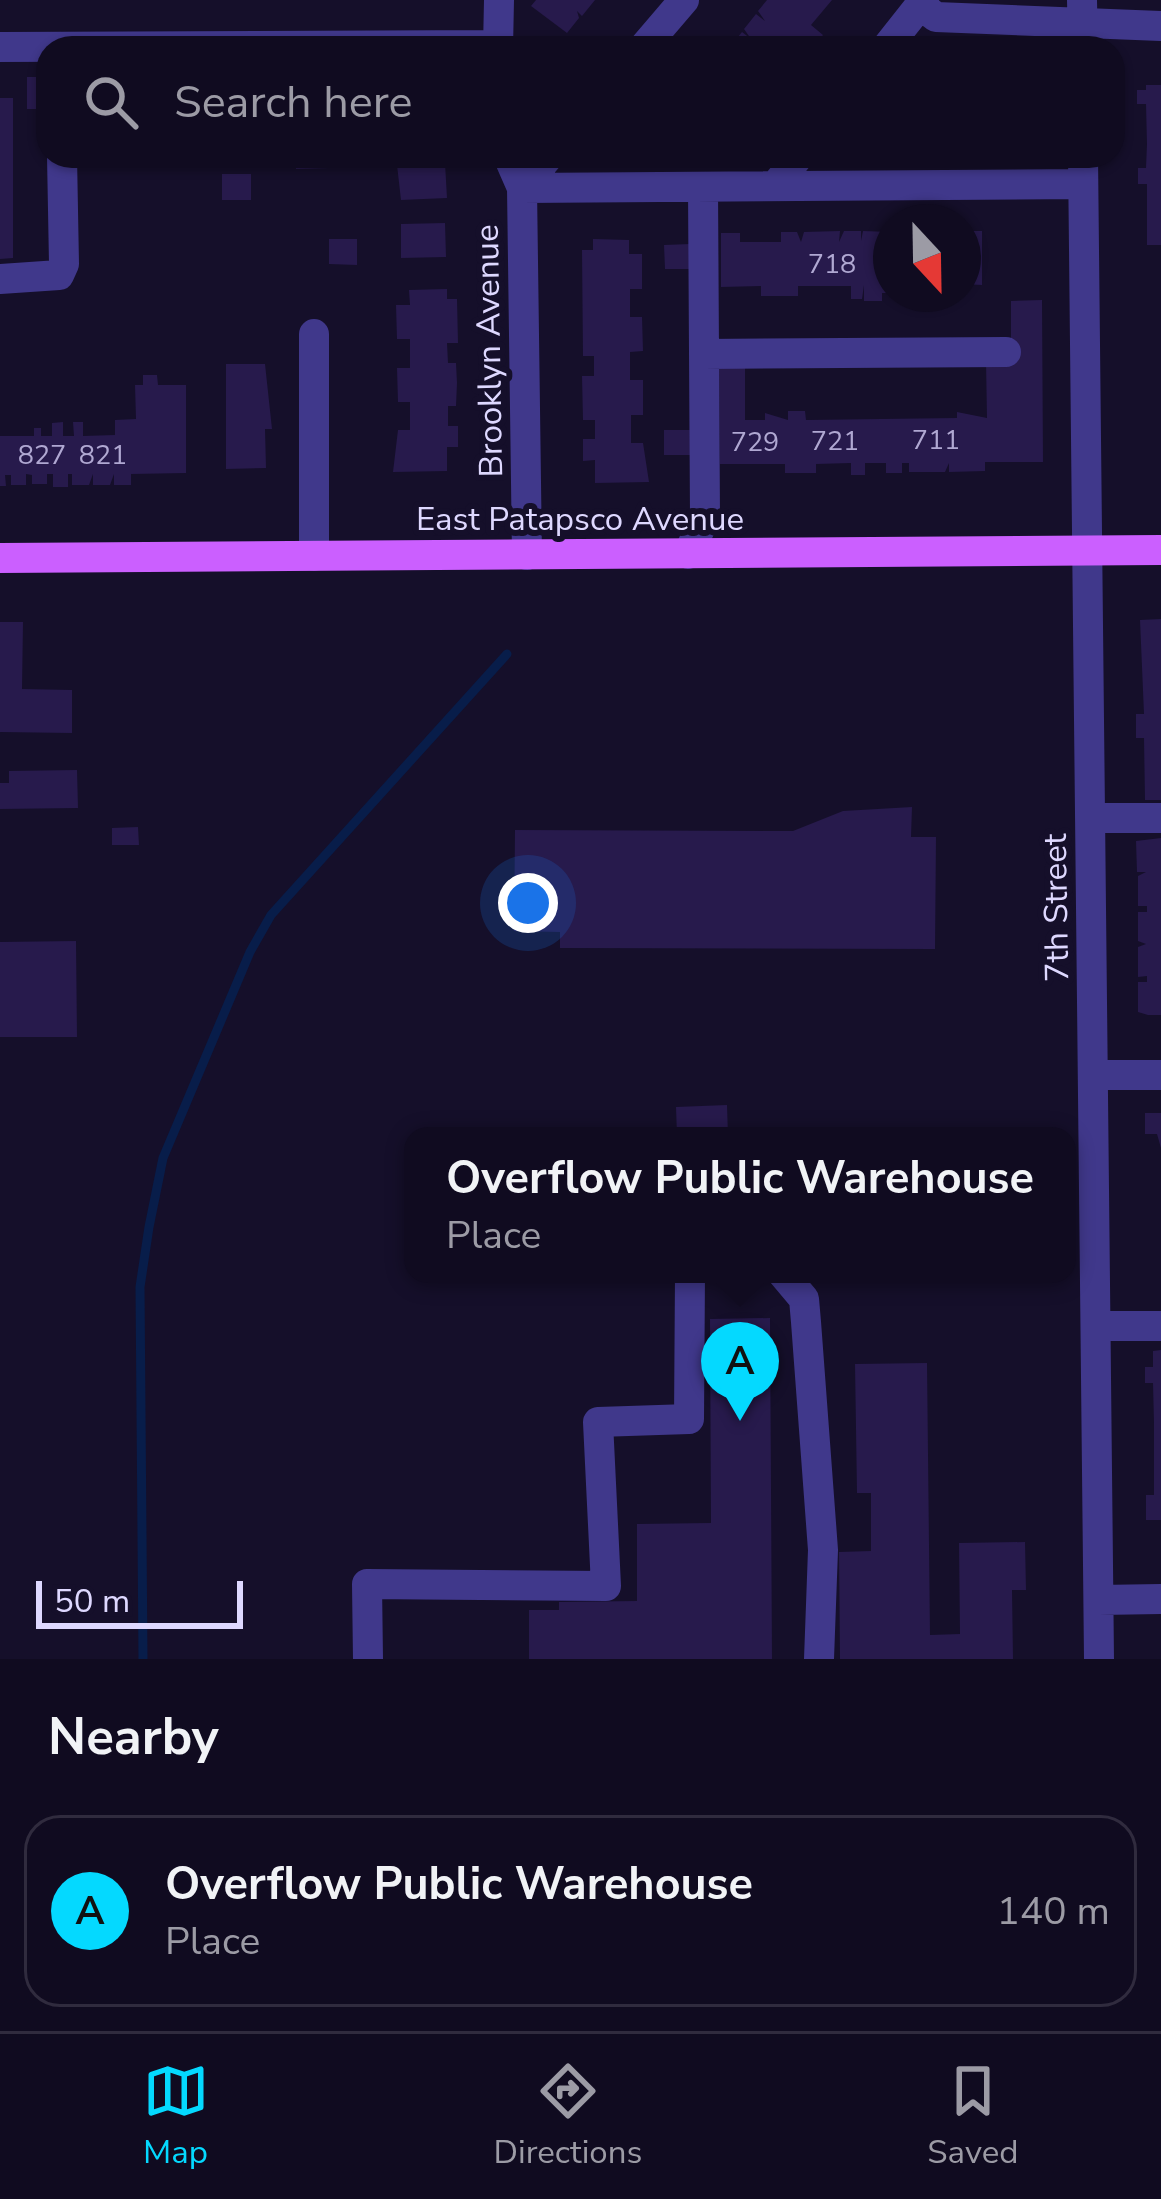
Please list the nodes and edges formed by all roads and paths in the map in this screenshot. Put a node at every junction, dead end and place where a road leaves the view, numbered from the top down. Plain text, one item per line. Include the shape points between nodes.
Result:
1 (499, 0) edge
2 (684, 0) edge
3 (922, 3) edge
4 (1082, 25) edge
5 (1161, 26) edge
6 (498, 36) edge
7 (653, 36) edge
8 (896, 36) edge
9 (0, 47) edge
10 (36, 48) edge
11 (62, 168) edge
12 (513, 168) edge
13 (538, 168) edge
14 (789, 168) edge
15 (1083, 170) edge
16 (775, 186) junction
17 (704, 187) junction
18 (521, 188) junction
19 (0, 279) edge
20 (314, 334) dead end
21 (1006, 352) dead end
22 (704, 354) junction
23 (1161, 550) edge
24 (1088, 551) junction
25 (688, 554) junction
26 (527, 555) junction
27 (314, 556) junction
28 (0, 558) edge
29 (1090, 818) junction
30 (1161, 818) edge
31 (1161, 1075) edge
32 (1093, 1076) junction
33 (690, 1283) edge
34 (791, 1283) edge
35 (1096, 1326) junction
36 (1161, 1326) edge
37 (1161, 1599) edge
38 (1099, 1600) junction
39 (368, 1659) edge
40 (818, 1659) edge
41 (1100, 1659) edge

1 - 6 street
2 - 7 street
3 - 4 street via 936,17 1064,18
3 - 8 street
4 - 5 street
9 - 10 street
11 - 19 street via 58,275
12 - 18 street
13 - 18 street, Brooklyn Avenue
14 - 16 street
15 - 16 street
15 - 24 street, 7th Street
16 - 17 street
17 - 18 street
17 - 22 street
18 - 26 street, Brooklyn Avenue
20 - 27 street
21 - 22 street
22 - 25 street via 705,518
23 - 24 main road, East Patapsco Avenue
24 - 25 main road, East Patapsco Avenue
24 - 29 street, 7th Street
25 - 26 main road, East Patapsco Avenue
26 - 27 main road, East Patapsco Avenue
27 - 28 main road, East Patapsco Avenue
29 - 30 street
29 - 32 street, 7th Street
31 - 32 street
32 - 35 street, 7th Street
33 - 39 street via 689,1419 598,1422 606,1586 367,1584
34 - 40 street via 804,1299 823,1550
35 - 36 street
35 - 38 street, 7th Street
37 - 38 street
38 - 41 street, 7th Street

